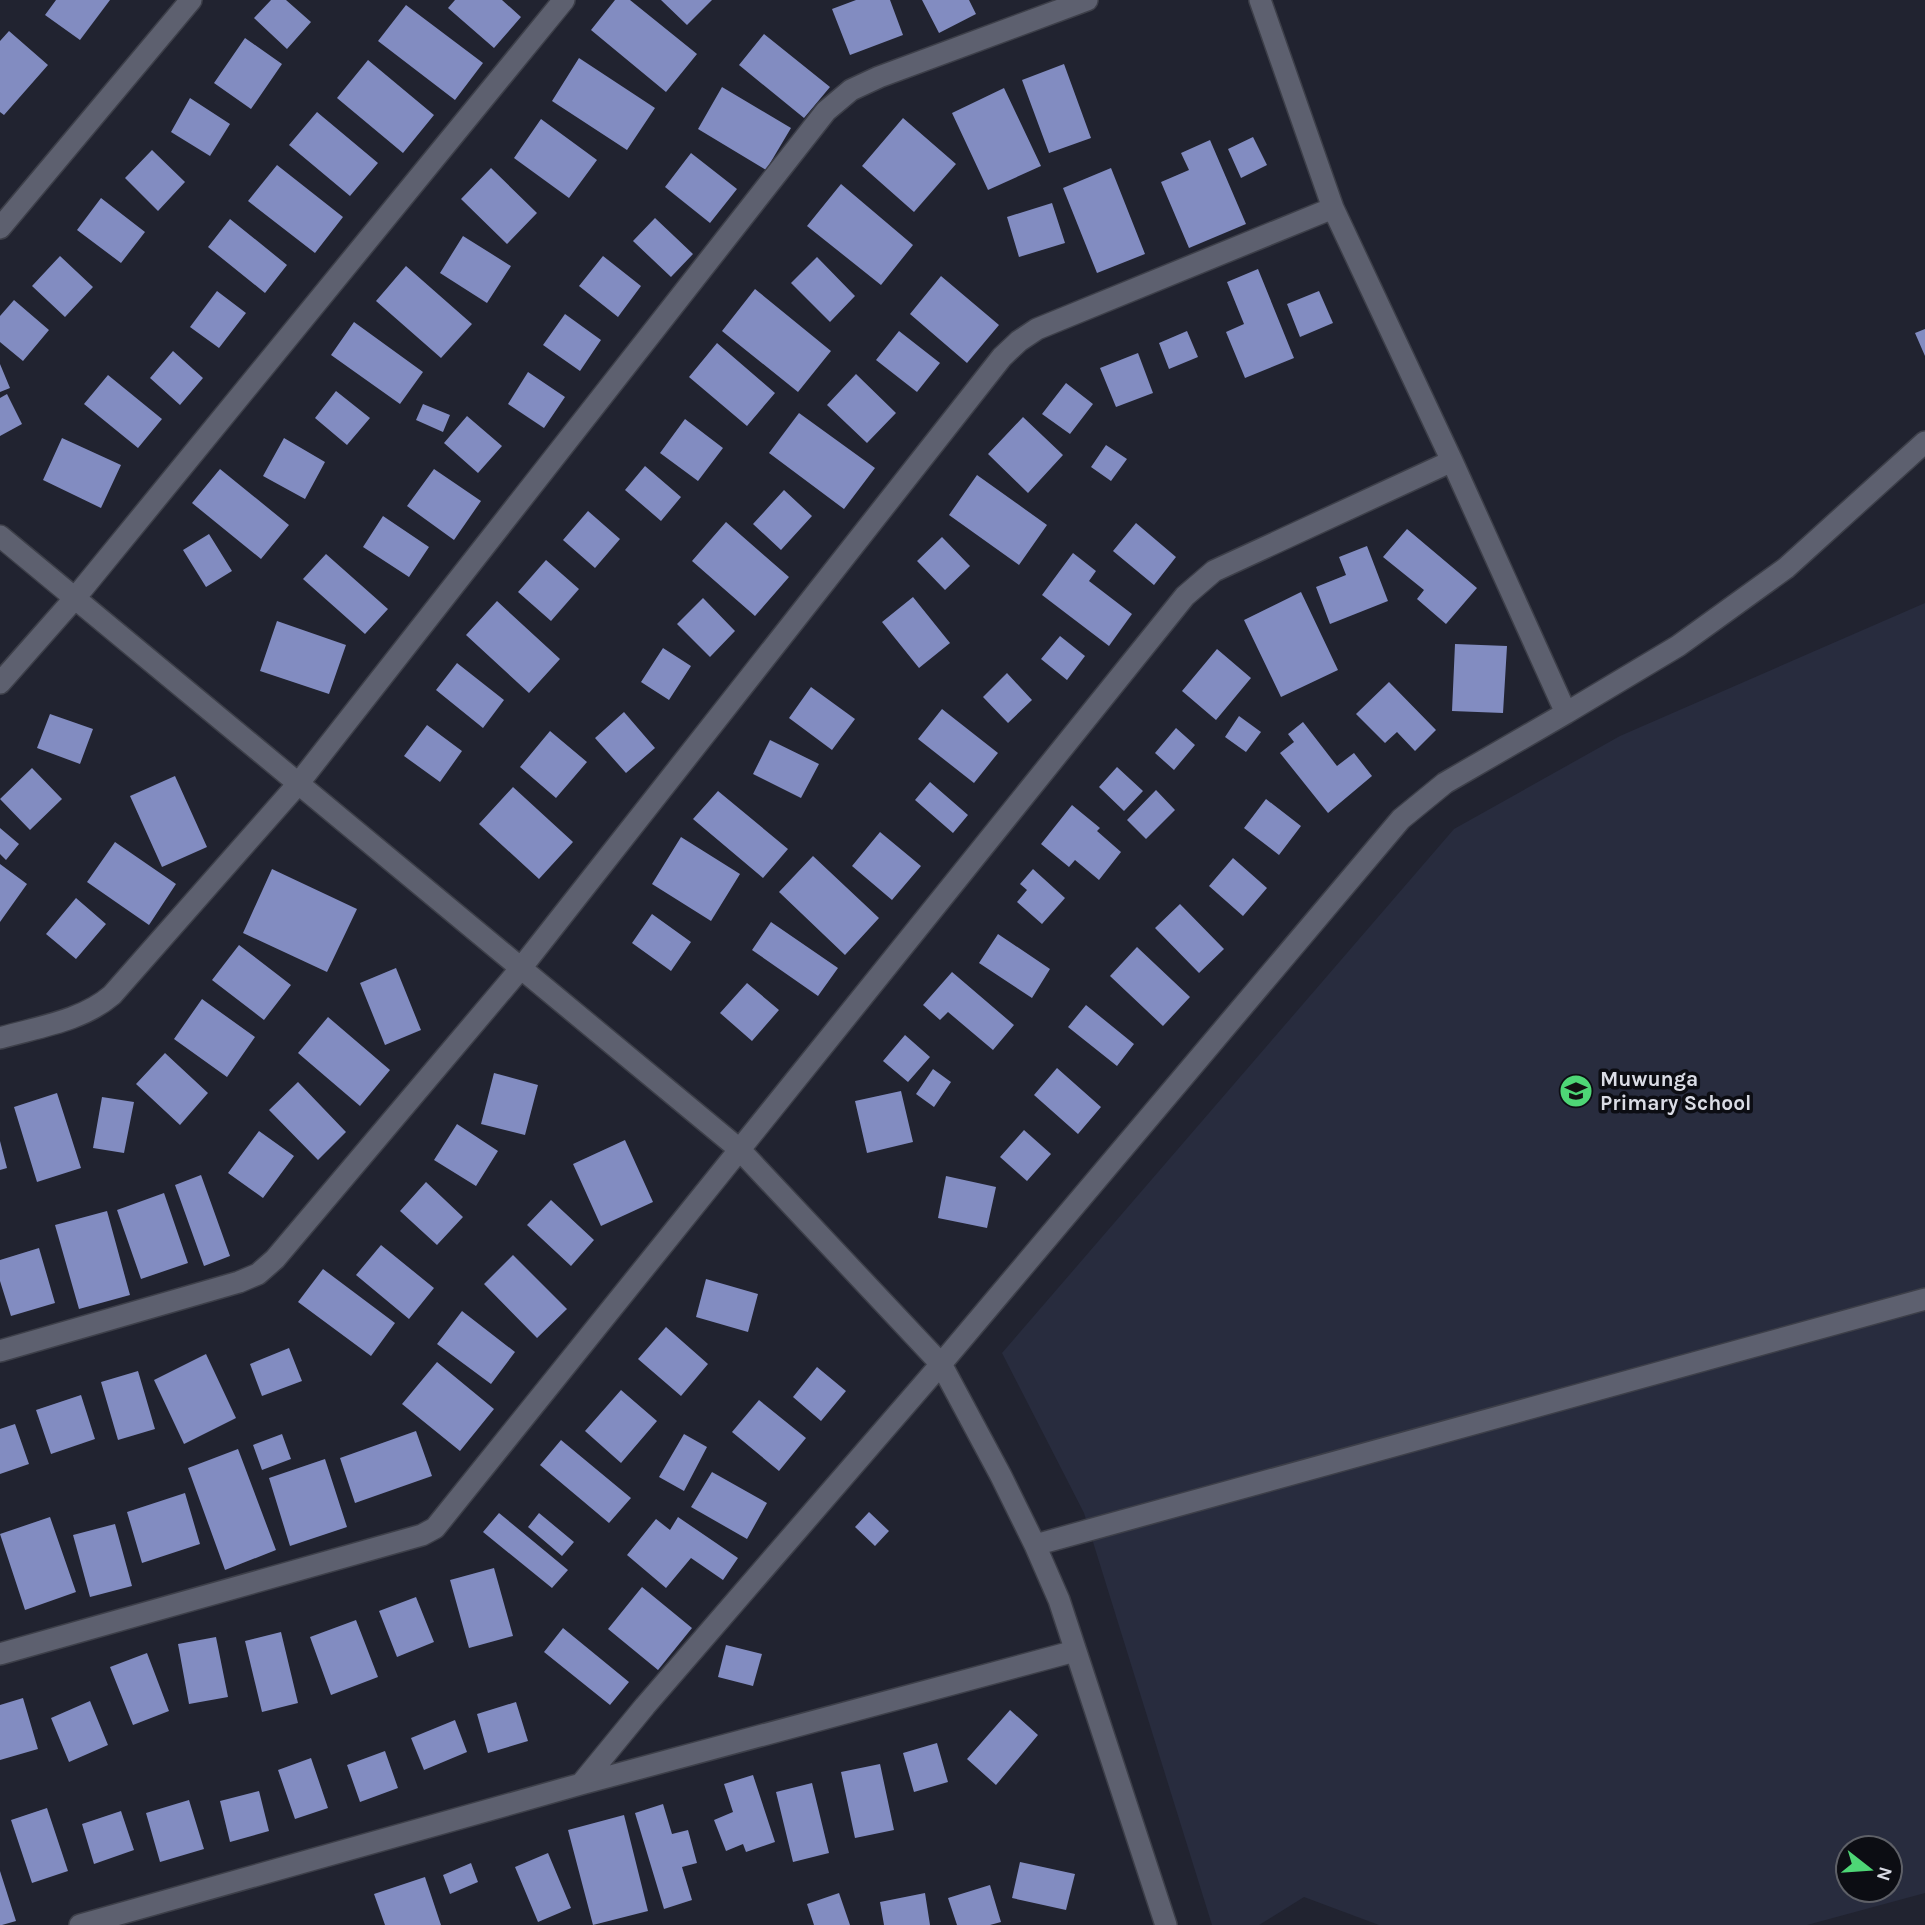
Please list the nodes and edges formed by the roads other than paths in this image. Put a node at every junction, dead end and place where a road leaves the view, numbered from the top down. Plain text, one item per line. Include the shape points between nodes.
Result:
1 (191, 0) edge
2 (564, 0) edge
3 (1087, 0) edge
4 (1260, 0) edge
5 (1333, 208) junction
6 (0, 228) edge
7 (1925, 442) edge
8 (1452, 461) junction
9 (0, 536) edge
10 (75, 598) junction
11 (0, 683) edge
12 (1566, 713) junction
13 (298, 784) junction
14 (521, 968) junction
15 (0, 1038) edge
16 (739, 1149) junction
17 (1925, 1299) edge
18 (0, 1351) edge
19 (941, 1364) junction
20 (1035, 1545) junction
21 (1075, 1651) junction
22 (0, 1654) edge
23 (581, 1784) junction
24 (1162, 1924) edge
25 (80, 1925) edge

1 - 6 street
2 - 10 street
3 - 13 street via 879,77 851,90 827,111
4 - 5 street
5 - 8 street
5 - 14 street via 1037,329 1019,341
7 - 12 street via 1786,568 1678,646
8 - 12 street
8 - 16 street via 1214,571 1185,596
9 - 10 street
10 - 11 street
10 - 13 street
12 - 19 street via 1445,783 1401,819
13 - 14 street
13 - 15 street via 98,1007
14 - 16 street
14 - 18 street via 275,1259 258,1273
16 - 19 street
16 - 22 street via 435,1528
17 - 20 street
19 - 20 street
19 - 23 street
20 - 21 street
21 - 23 street
21 - 24 street
23 - 25 street

